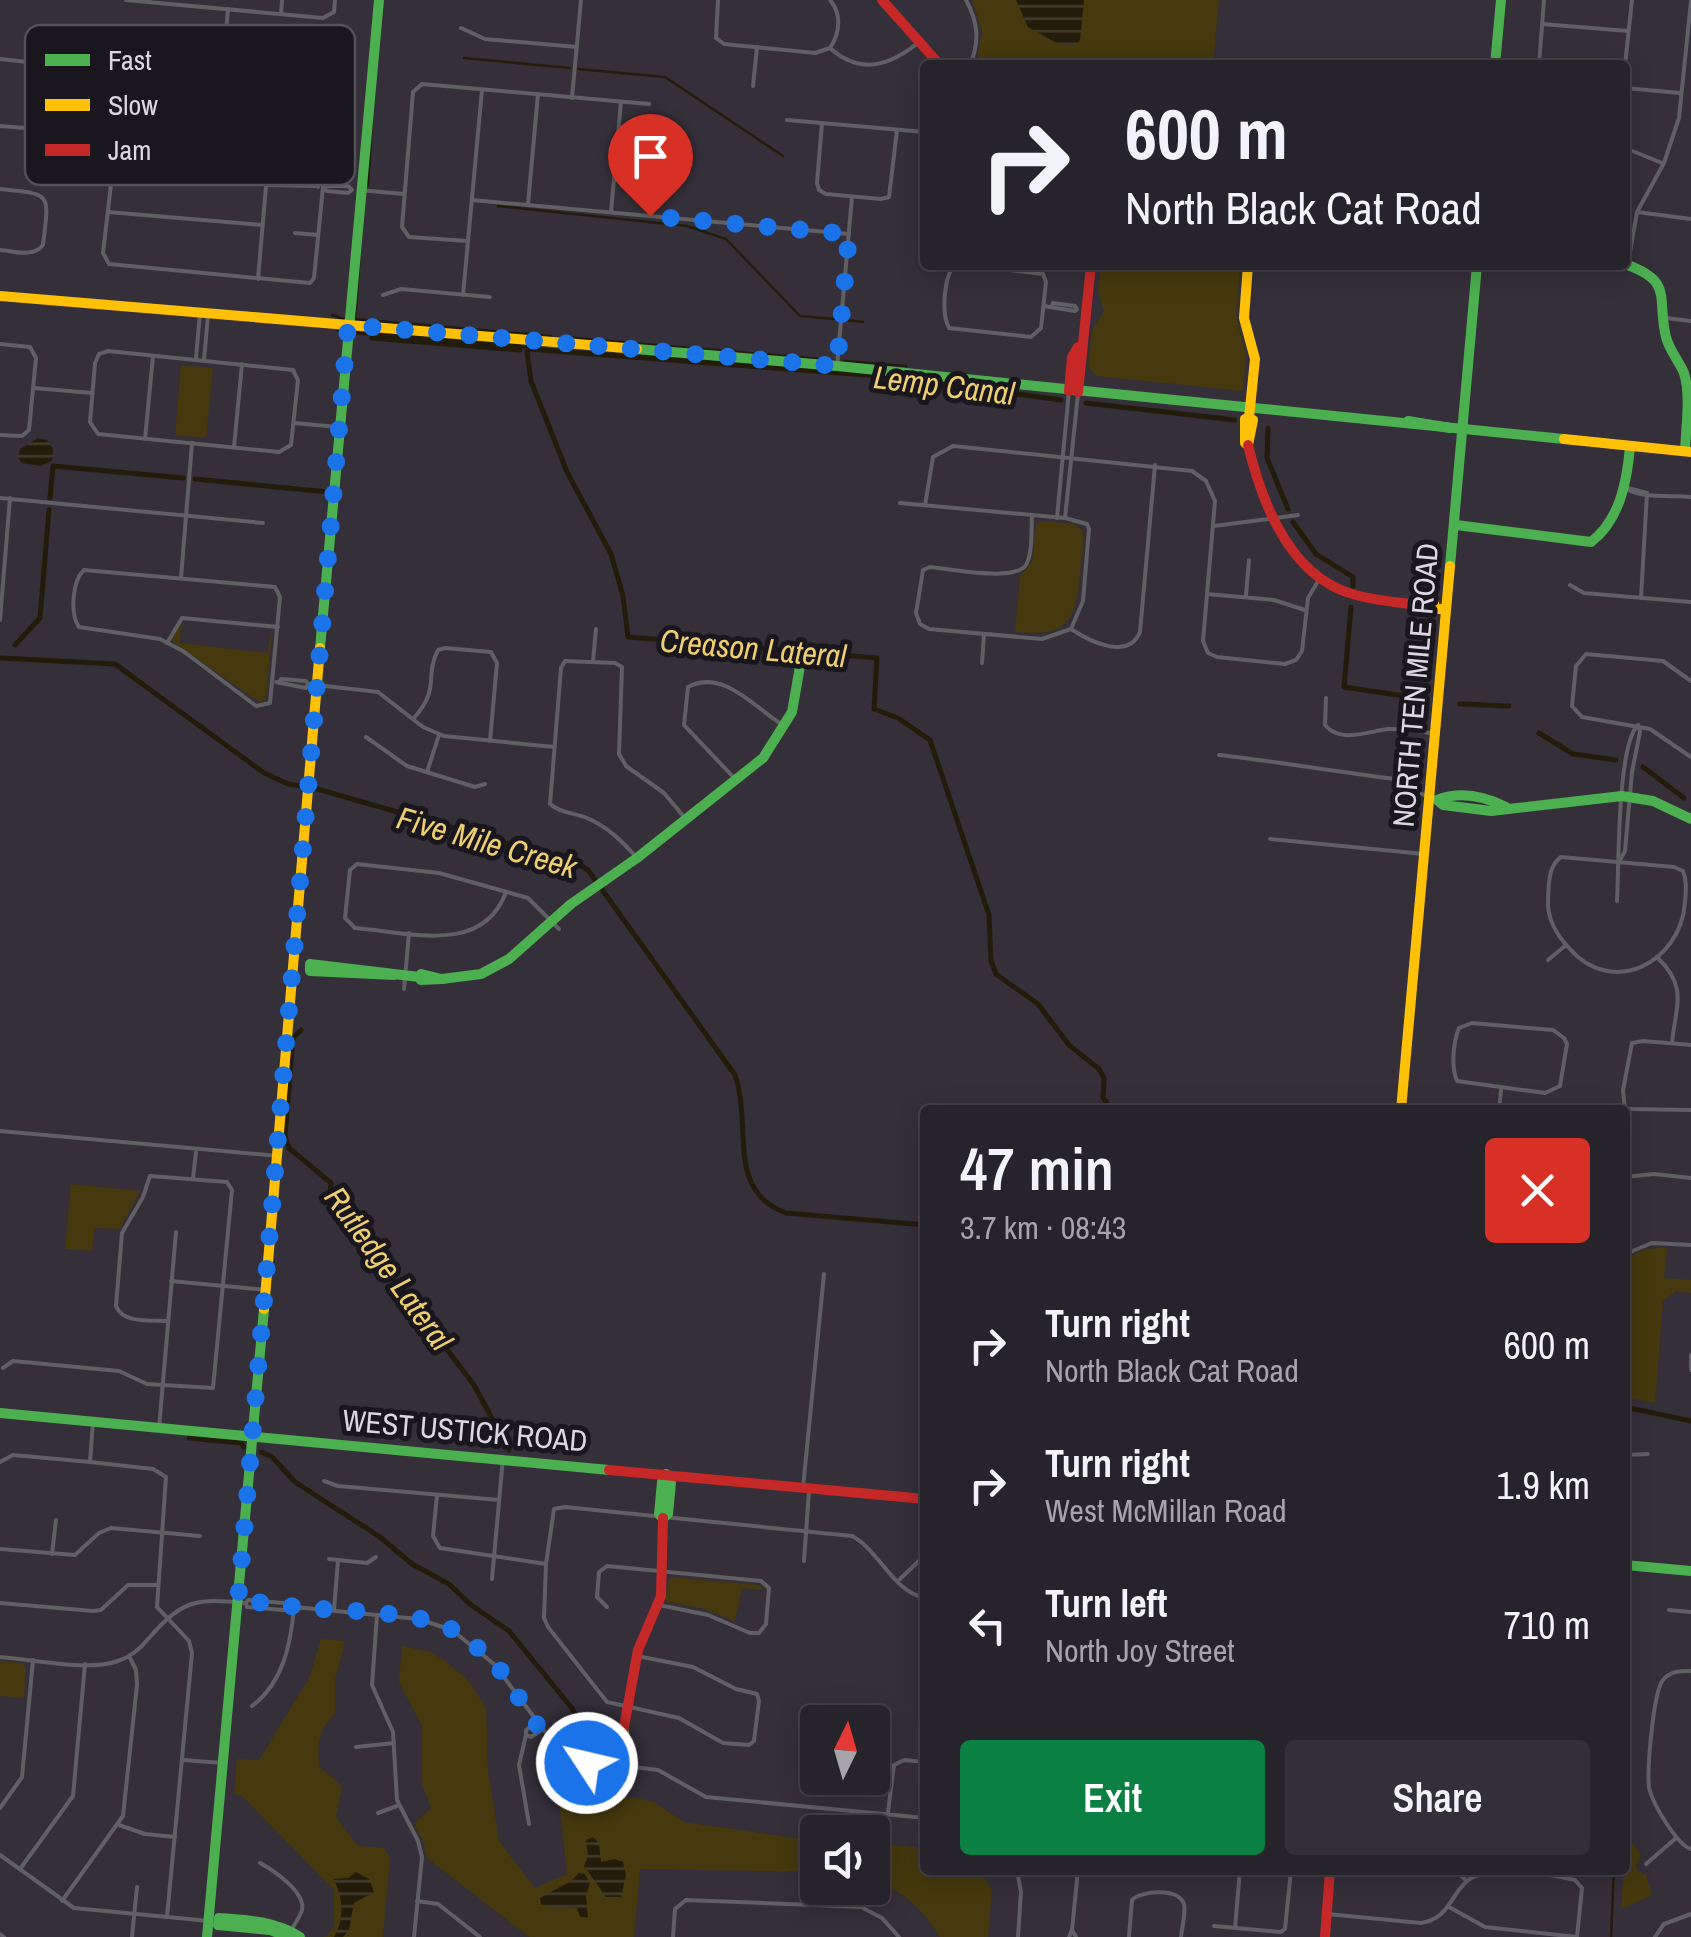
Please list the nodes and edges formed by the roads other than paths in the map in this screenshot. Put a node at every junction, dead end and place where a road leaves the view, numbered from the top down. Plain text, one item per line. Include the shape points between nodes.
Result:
1 (127, 0) edge
2 (282, 0) edge
3 (335, 0) edge
4 (379, 0) edge
5 (581, 0) edge
6 (718, 0) edge
7 (830, 0) edge
8 (882, 0) edge
9 (966, 0) edge
10 (1502, 0) edge
11 (1544, 0) edge
12 (1632, 0) edge
13 (1691, 1) edge
14 (181, 3) edge
15 (228, 9) junction
16 (280, 14) junction
17 (1542, 24) junction
18 (227, 25) edge
19 (460, 28) dead end
20 (1628, 31) junction
21 (918, 42) junction
22 (576, 47) junction
23 (757, 47) junction
24 (830, 48) junction
25 (0, 59) edge
26 (935, 60) edge
27 (972, 60) edge
28 (1496, 60) edge
29 (1538, 60) edge
30 (1625, 60) edge
31 (25, 62) edge
32 (754, 86) dead end
33 (1630, 88) edge
34 (482, 90) junction
35 (1682, 93) junction
36 (538, 94) junction
37 (572, 98) junction
38 (621, 102) junction
39 (649, 104) dead end
40 (787, 120) dead end
41 (822, 123) junction
42 (0, 126) edge
43 (25, 128) edge
44 (897, 130) junction
45 (920, 132) edge
46 (1630, 150) edge
47 (1664, 163) junction
48 (109, 185) edge
49 (266, 185) joint
50 (321, 187) junction
51 (0, 189) edge
52 (357, 190) junction
53 (404, 194) junction
54 (852, 197) junction
55 (472, 200) junction
56 (528, 205) junction
57 (106, 212) junction
58 (611, 212) junction
59 (1638, 212) junction
60 (1691, 220) edge
61 (263, 225) junction
62 (294, 233) dead end
63 (849, 234) junction
64 (318, 235) junction
65 (468, 242) junction
66 (0, 250) edge
67 (1630, 250) edge
68 (1630, 266) edge
69 (949, 270) edge
70 (1010, 270) edge
71 (1090, 270) edge
72 (1248, 270) edge
73 (1478, 270) edge
74 (258, 279) junction
75 (384, 295) dead end
76 (463, 295) junction
77 (0, 296) edge
78 (490, 298) dead end
79 (1044, 306) junction
80 (1082, 309) junction
81 (204, 313) junction
82 (1665, 318) junction
83 (1691, 320) edge
84 (348, 325) junction
85 (0, 344) edge
86 (154, 356) junction
87 (196, 360) junction
88 (204, 360) junction
89 (242, 364) junction
90 (837, 366) junction
91 (34, 388) junction
92 (1073, 391) junction
93 (92, 393) junction
94 (1250, 413) junction
95 (294, 423) junction
96 (338, 427) junction
97 (1464, 429) junction
98 (0, 435) edge
99 (145, 439) junction
100 (192, 443) junction
101 (1630, 446) junction
102 (234, 447) junction
103 (1688, 452) edge
104 (1063, 456) junction
105 (1071, 457) junction
106 (1155, 465) junction
107 (1624, 487) junction
108 (1648, 493) junction
109 (1691, 497) edge
110 (0, 498) edge
111 (10, 498) junction
112 (900, 503) dead end
113 (925, 505) junction
114 (1298, 515) dead end
115 (186, 516) junction
116 (1032, 516) junction
117 (1057, 518) junction
118 (1065, 518) junction
119 (1274, 518) junction
120 (263, 523) dead end
121 (1456, 524) junction
122 (1214, 526) junction
123 (1249, 560) dead end
124 (3, 565) edge
125 (180, 578) junction
126 (1320, 578) junction
127 (1570, 585) dead end
128 (1207, 594) junction
129 (1246, 598) junction
130 (1641, 598) junction
131 (1691, 602) edge
132 (1448, 609) junction
133 (1305, 610) junction
134 (0, 620) edge
135 (278, 626) junction
136 (1071, 629) junction
137 (596, 630) dead end
138 (984, 635) junction
139 (167, 642) junction
140 (802, 655) dead end
141 (593, 661) junction
142 (982, 663) dead end
143 (1691, 681) edge
144 (276, 682) junction
145 (313, 685) junction
146 (1326, 698) dead end
147 (413, 718) junction
148 (1638, 725) junction
149 (786, 726) junction
150 (1436, 734) junction
151 (439, 735) junction
152 (366, 737) dead end
153 (490, 741) junction
154 (554, 747) junction
155 (1219, 754) dead end
156 (1691, 757) edge
157 (427, 772) junction
158 (737, 780) junction
159 (486, 784) dead end
160 (1626, 796) junction
161 (1432, 799) junction
162 (1691, 818) edge
163 (687, 820) junction
164 (1270, 838) dead end
165 (1424, 854) junction
166 (638, 858) junction
167 (1619, 862) junction
168 (506, 892) junction
169 (1616, 902) dead end
170 (555, 925) junction
171 (409, 932) junction
172 (1566, 945) junction
173 (1657, 957) junction
174 (1548, 960) dead end
175 (295, 965) junction
176 (399, 975) junction
177 (404, 989) dead end
178 (1672, 1043) junction
179 (1691, 1045) edge
180 (1502, 1088) junction
181 (1401, 1105) edge
182 (1500, 1105) edge
183 (1624, 1105) edge
184 (1630, 1109) edge
185 (1691, 1110) edge
186 (0, 1131) edge
187 (196, 1152) dead end
188 (278, 1156) junction
189 (1630, 1176) edge
190 (193, 1178) junction
191 (1691, 1178) edge
192 (176, 1232) dead end
193 (1691, 1245) edge
194 (1630, 1249) edge
195 (824, 1274) dead end
196 (171, 1281) junction
197 (223, 1286) junction
198 (266, 1290) junction
199 (168, 1322) junction
200 (1691, 1354) edge
201 (3, 1368) dead end
202 (1691, 1370) edge
203 (162, 1386) junction
204 (0, 1414) edge
205 (93, 1422) junction
206 (159, 1428) junction
207 (254, 1436) junction
208 (1648, 1454) dead end
209 (1630, 1455) edge
210 (502, 1458) junction
211 (1, 1460) edge
212 (90, 1462) junction
213 (666, 1477) junction
214 (324, 1481) dead end
215 (806, 1488) junction
216 (437, 1495) junction
217 (920, 1498) edge
218 (498, 1500) junction
219 (664, 1518) junction
220 (56, 1520) dead end
221 (806, 1531) junction
222 (162, 1533) junction
223 (200, 1536) dead end
224 (0, 1550) edge
225 (52, 1554) junction
226 (376, 1557) dead end
227 (494, 1558) junction
228 (329, 1559) dead end
229 (338, 1560) junction
230 (920, 1560) edge
231 (804, 1561) dead end
232 (546, 1564) junction
233 (1630, 1565) edge
234 (663, 1571) junction
235 (1691, 1571) edge
236 (492, 1579) dead end
237 (898, 1581) junction
238 (158, 1586) junction
239 (920, 1596) edge
240 (0, 1602) edge
241 (242, 1603) junction
242 (658, 1605) junction
243 (294, 1607) junction
244 (607, 1607) dead end
245 (1669, 1610) dead end
246 (334, 1611) junction
247 (1691, 1612) edge
248 (377, 1615) junction
249 (165, 1619) junction
250 (0, 1656) edge
251 (130, 1656) junction
252 (636, 1656) junction
253 (33, 1660) junction
254 (85, 1664) junction
255 (1691, 1671) edge
256 (252, 1706) dead end
257 (628, 1708) junction
258 (537, 1721) junction
259 (543, 1728) junction
260 (526, 1735) junction
261 (394, 1743) junction
262 (356, 1747) dead end
263 (182, 1760) junction
264 (920, 1762) edge
265 (223, 1763) junction
266 (621, 1766) junction
267 (398, 1806) junction
268 (0, 1808) edge
269 (378, 1812) dead end
270 (888, 1814) junction
271 (920, 1817) edge
272 (529, 1824) dead end
273 (119, 1825) junction
274 (175, 1837) junction
275 (1675, 1838) junction
276 (1691, 1850) edge
277 (0, 1855) edge
278 (260, 1863) dead end
279 (1646, 1864) dead end
280 (20, 1869) junction
281 (1018, 1875) edge
282 (1078, 1875) edge
283 (1240, 1875) edge
284 (1290, 1875) edge
285 (1330, 1875) edge
286 (1459, 1875) edge
287 (1476, 1875) edge
288 (1536, 1875) edge
289 (1466, 1881) junction
290 (136, 1887) dead end
291 (62, 1901) junction
292 (417, 1901) junction
293 (1449, 1907) junction
294 (134, 1914) junction
295 (1327, 1914) junction
296 (1691, 1914) edge
297 (167, 1917) junction
298 (213, 1921) junction
299 (1214, 1926) dead end
300 (1235, 1928) junction
301 (261, 1929) edge
302 (1249, 1929) junction
303 (1256, 1934) edge
304 (292, 1935) edge
305 (132, 1937) edge
306 (207, 1937) edge
307 (414, 1937) edge
308 (480, 1937) edge
309 (673, 1937) edge
310 (899, 1937) edge
311 (1018, 1937) edge
312 (1072, 1937) edge
313 (1128, 1937) edge
314 (1182, 1937) edge
315 (1248, 1937) edge
316 (1325, 1937) edge
317 (1578, 1937) edge
318 (1655, 1937) edge

1 - 14 street
2 - 16 street
3 - 16 street via 332,15 323,18
4 - 52 main road
5 - 22 street
6 - 23 street via 717,41
7 - 24 street via 838,17
8 - 21 main road
9 - 27 street via 977,28
10 - 28 main road
11 - 17 street
12 - 20 street
13 - 35 street
14 - 15 street
15 - 16 street
15 - 18 street
17 - 20 street
17 - 29 street
19 - 22 street via 486,39
20 - 30 street
21 - 24 street via 883,64 851,61
21 - 26 main road
22 - 37 street
23 - 24 street
23 - 32 street
25 - 31 street
33 - 35 street
34 - 36 street
34 - 53 street via 416,87
34 - 55 street
35 - 47 street
36 - 37 street
36 - 56 street
37 - 38 street
38 - 39 street
38 - 58 street
40 - 41 street
41 - 44 street
41 - 54 street via 819,190
42 - 43 street
44 - 45 street
44 - 54 street via 888,196
46 - 47 street
47 - 59 street
48 - 57 street
49 - 50 street
49 - 61 street
50 - 52 street
50 - 64 street
51 - 66 street via 38,192 48,204 40,250
52 - 53 street
52 - 84 main road
53 - 65 street via 405,234
54 - 63 street
55 - 56 street
55 - 65 street
56 - 58 street
57 - 61 street
57 - 74 street via 103,253 113,265
58 - 63 street
59 - 60 street
59 - 67 street
61 - 74 street
62 - 64 street
63 - 90 street
64 - 74 street via 310,282
65 - 76 street
68 - 82 main road via 1657,281
69 - 79 street via 946,324 952,330 1031,337 1038,335
70 - 79 street via 1043,274
71 - 80 main road
72 - 94 main road via 1244,318 1255,359
73 - 97 main road, NORTH TEN MILE ROAD
75 - 76 street via 401,289
76 - 78 street
77 - 81 main road
79 - 80 street
80 - 92 main road
81 - 84 main road
81 - 87 street
81 - 88 street
82 - 83 street
82 - 103 main road via 1666,338 1686,374
84 - 90 main road
84 - 96 main road
85 - 91 street via 34,350
86 - 87 street
86 - 93 street via 99,354
86 - 99 street
87 - 88 street
88 - 89 street
89 - 95 street via 296,372
89 - 102 street
90 - 92 main road
91 - 93 street
91 - 98 street via 25,434
92 - 94 main road
92 - 104 street
92 - 105 street
93 - 99 street via 93,431
94 - 97 main road
94 - 119 main road via 1244,429 1252,467
95 - 96 street
95 - 102 street via 288,448 279,452
96 - 145 main road
97 - 101 main road
97 - 121 main road, NORTH TEN MILE ROAD
99 - 100 street
100 - 102 street
100 - 115 street
101 - 103 main road
101 - 107 main road
104 - 105 street
104 - 113 street via 940,450 929,466
104 - 117 street
105 - 106 street
105 - 118 street
106 - 122 street via 1201,476 1215,501
106 - 136 street via 1136,640 1123,647 1100,644
107 - 108 street
107 - 121 main road via 1600,538 1584,542
108 - 109 street
108 - 130 street
110 - 111 street
111 - 115 street
111 - 124 street
112 - 113 street
113 - 116 street
114 - 119 street
115 - 120 street
115 - 125 street
116 - 117 street
116 - 138 street via 1022,570 923,570 920,624
117 - 118 street
118 - 136 street via 1090,530 1083,601
119 - 122 street
119 - 126 main road via 1298,562
121 - 132 main road, NORTH TEN MILE ROAD
122 - 128 street
123 - 129 street
124 - 134 street
125 - 135 street via 270,586 278,590
125 - 139 street via 80,573 76,624
126 - 132 main road via 1357,597
126 - 133 street
127 - 130 street via 1584,593
128 - 129 street
128 - 133 street via 1203,640 1217,657 1296,660
129 - 133 street
130 - 131 street
132 - 150 main road, NORTH TEN MILE ROAD
135 - 139 street via 182,618
135 - 144 street
136 - 138 street via 1042,639
137 - 141 street
138 - 142 street
139 - 144 street via 256,706 272,698
140 - 149 main road
141 - 154 street via 564,661 560,668
141 - 163 street via 622,667 619,754 626,766
143 - 148 street via 1663,661 1583,656 1576,666 1575,712
144 - 145 street
145 - 147 street via 378,692
145 - 175 main road
146 - 150 street via 1327,728 1356,735 1391,729
147 - 151 street
147 - 153 street via 430,695 438,650 488,652 498,662
148 - 156 street
148 - 160 street
149 - 158 main road via 764,758
149 - 158 street via 736,690 689,685 684,726
150 - 161 main road, NORTH TEN MILE ROAD
151 - 153 street
151 - 157 street
152 - 157 street via 394,760
153 - 154 street
154 - 166 street via 551,806 605,828
155 - 161 street via 1404,780
157 - 159 street via 475,787
158 - 163 main road
160 - 161 main road via 1534,808 1493,799
160 - 162 main road
160 - 167 street
161 - 165 main road, NORTH TEN MILE ROAD
163 - 166 main road
164 - 165 street
165 - 181 main road, NORTH TEN MILE ROAD
166 - 170 main road
167 - 169 street
167 - 172 street via 1556,860 1548,909
167 - 173 street via 1674,867 1686,878 1683,918
168 - 170 street via 536,903
168 - 171 street via 494,916 466,934
168 - 171 street via 439,873 357,864 350,870 348,924
170 - 176 main road via 494,968 463,978 435,982
171 - 176 street
172 - 173 street via 1600,969 1634,972
172 - 174 street
173 - 178 street via 1678,985
175 - 176 main road
175 - 188 main road
176 - 177 street
178 - 179 street
178 - 183 street via 1632,1043
180 - 180 street via 1457,1082 1456,1034 1466,1024 1556,1031 1567,1044 1560,1086 1550,1092
180 - 182 street
184 - 185 street
186 - 188 street
187 - 190 street
188 - 198 main road
189 - 191 street
190 - 197 street via 230,1185
190 - 199 street via 152,1175 122,1233 118,1313
192 - 196 street
193 - 194 street
195 - 215 street
196 - 197 street
196 - 199 street
197 - 198 street
197 - 203 street via 212,1388
198 - 207 main road
199 - 203 street
200 - 202 street
201 - 203 street via 14,1361 119,1371
203 - 206 street
204 - 205 main road, WEST USTICK ROAD
205 - 206 main road, WEST USTICK ROAD
205 - 212 street
206 - 207 main road, WEST USTICK ROAD
207 - 210 main road, WEST USTICK ROAD
207 - 241 main road
208 - 209 street
210 - 213 main road, WEST USTICK ROAD
210 - 218 street
211 - 212 street via 13,1455
212 - 222 street via 163,1473
213 - 215 main road, WEST USTICK ROAD
213 - 219 main road via 659,1513
214 - 216 street
215 - 217 main road, WEST USTICK ROAD
215 - 221 street
216 - 218 street
216 - 227 street via 437,1545
218 - 227 street
219 - 221 street
219 - 232 street via 559,1507 551,1514
219 - 234 main road
220 - 225 street
221 - 231 street
221 - 237 street via 857,1538
222 - 223 street
222 - 225 street via 110,1528 76,1556
222 - 238 street
224 - 225 street
226 - 229 street
227 - 232 street
227 - 236 street
228 - 229 street
229 - 246 street
230 - 237 street
232 - 257 street via 548,1627 607,1702
233 - 235 main road
234 - 242 main road
234 - 242 street via 766,1583 763,1631 750,1633
234 - 244 street via 602,1568 597,1597
237 - 239 street
238 - 240 street via 128,1585 93,1611
238 - 249 street via 157,1607
241 - 243 street
241 - 249 street via 196,1601
241 - 265 main road
242 - 252 main road
243 - 246 street
243 - 256 street via 281,1668
245 - 247 street
246 - 248 street
248 - 258 street via 452,1630 494,1664
248 - 261 street via 372,1685
249 - 251 street
249 - 263 street via 189,1641 192,1653
250 - 253 street
251 - 254 street
251 - 273 street via 136,1685
252 - 257 main road
252 - 257 street via 693,1667 756,1694 754,1741 723,1743 679,1718
253 - 254 street
253 - 268 street via 22,1777
254 - 280 street via 73,1796
255 - 275 street via 1668,1675 1656,1693 1649,1786
257 - 266 main road
258 - 259 street
258 - 260 street
259 - 260 street
259 - 266 street via 575,1760
260 - 272 street via 519,1764
261 - 262 street
261 - 267 street
263 - 265 street
263 - 274 street
264 - 270 street via 898,1762 892,1769
265 - 298 main road
266 - 270 street via 658,1770 715,1798
267 - 269 street
267 - 292 street via 421,1850
270 - 271 street
273 - 274 street
273 - 291 street
274 - 297 street
275 - 276 street
275 - 279 street
277 - 280 street
278 - 304 street via 301,1899
280 - 291 street
281 - 311 street
282 - 312 street
283 - 300 street
284 - 303 street via 1285,1929
285 - 295 main road
286 - 289 street
287 - 289 street
288 - 317 street via 1575,1880 1582,1888
289 - 293 street
290 - 294 street
291 - 294 street via 80,1910
292 - 307 street
292 - 308 street via 438,1904
293 - 295 street via 1420,1923
293 - 317 street via 1484,1928
294 - 297 street
294 - 305 street
295 - 316 main road
296 - 318 street via 1669,1921
297 - 298 street
298 - 301 main road
298 - 306 main road
299 - 300 street
300 - 302 street
301 - 304 main road
302 - 303 street
302 - 315 street
309 - 310 street via 681,1903 741,1901 866,1909
313 - 314 street via 1132,1900 1140,1893 1182,1900

